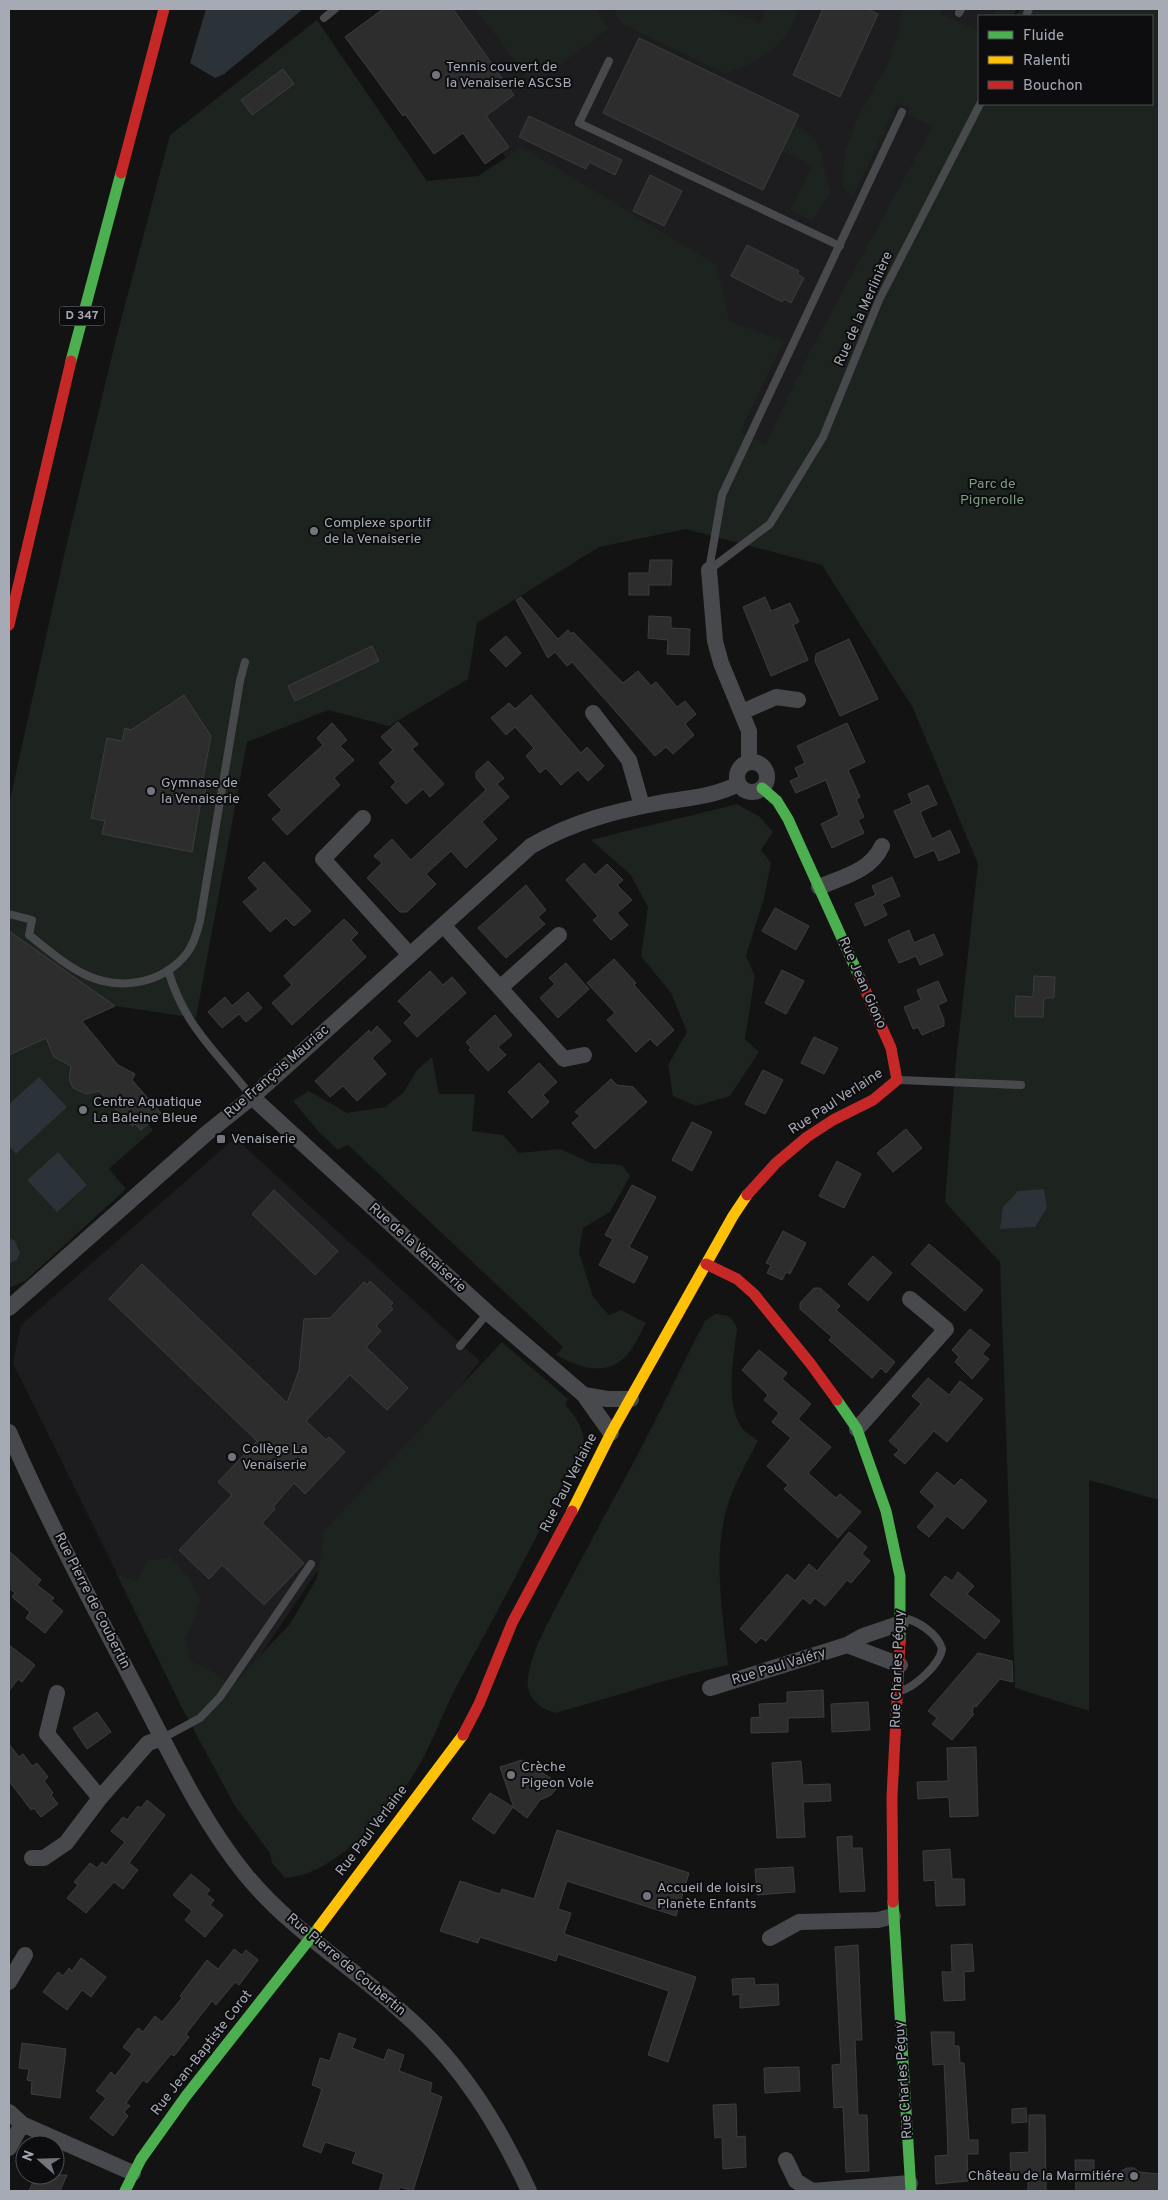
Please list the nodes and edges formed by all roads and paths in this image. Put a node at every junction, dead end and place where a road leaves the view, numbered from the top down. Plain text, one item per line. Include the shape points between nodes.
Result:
1 (164, 9) edge
2 (335, 9) edge
3 (324, 18) dead end
4 (609, 61) dead end
5 (979, 105) edge
6 (902, 112) dead end
7 (840, 246) junction
8 (709, 570) junction
9 (9, 625) edge
10 (245, 662) dead end
11 (798, 700) dead end
12 (742, 712) junction
13 (593, 713) dead end
14 (749, 762) junction
15 (738, 784) junction
16 (762, 788) junction
17 (642, 806) junction
18 (363, 818) dead end
19 (882, 846) dead end
20 (819, 887) junction
21 (9, 914) edge
22 (444, 926) junction
23 (559, 935) dead end
24 (410, 955) junction
25 (168, 970) junction
26 (500, 988) junction
27 (584, 1056) dead end
28 (897, 1080) junction
29 (1021, 1084) dead end
30 (252, 1097) junction
31 (706, 1264) junction
32 (910, 1299) dead end
33 (9, 1308) edge
34 (488, 1313) junction
35 (460, 1346) dead end
36 (584, 1395) junction
37 (631, 1399) junction
38 (857, 1429) junction
39 (612, 1433) junction
40 (10, 1437) edge
41 (311, 1564) dead end
42 (901, 1620) junction
43 (847, 1645) junction
44 (900, 1665) junction
45 (710, 1688) dead end
46 (898, 1691) junction
47 (57, 1694) dead end
48 (163, 1738) junction
49 (100, 1798) junction
50 (32, 1858) dead end
51 (893, 1916) junction
52 (310, 1938) junction
53 (770, 1938) dead end
54 (25, 1955) dead end
55 (9, 1982) edge
56 (9, 2112) edge
57 (22, 2124) junction
58 (9, 2148) edge
59 (786, 2160) dead end
60 (133, 2173) junction
61 (911, 2187) edge
62 (124, 2191) edge
63 (529, 2191) edge

1 - 9 street, D 347 via 61,398
2 - 3 lane
4 - 7 lane via 579,123
5 - 8 lane, Rue de la Merlinière via 879,300 823,437 770,524
6 - 7 lane
7 - 8 lane via 722,495
8 - 12 street via 717,648
10 - 25 lane via 200,922 188,952
11 - 12 street via 776,697
12 - 14 street via 750,736
13 - 17 street via 629,760
14 - 15 street via 739,769
14 - 16 street via 764,768 767,778
15 - 16 street via 748,792
15 - 17 street, Rue François Mauriac via 716,792
16 - 20 street, Rue Jean Giono via 785,812
17 - 22 street, Rue François Mauriac via 575,823 538,842 514,860
18 - 24 street via 323,859
19 - 20 street via 866,867
20 - 28 street, Rue Jean Giono via 891,1048
21 - 25 lane via 32,920 29,935 73,968 94,979 131,984
22 - 24 street, Rue François Mauriac
22 - 26 street
23 - 26 street
24 - 30 street, Rue François Mauriac
25 - 30 lane via 174,992 205,1044
26 - 27 street via 564,1059
28 - 29 lane
28 - 31 street, Rue Paul Verlaine via 881,1094 807,1137 776,1164 738,1208
30 - 33 street, Rue François Mauriac via 206,1133
30 - 34 street, Rue de la Venaiserie
31 - 37 street, Rue Paul Verlaine
31 - 38 street, Rue Charles Péguy via 737,1279 754,1294 810,1363
32 - 38 street via 946,1329
34 - 35 lane
34 - 36 street, Rue de la Venaiserie
36 - 37 street
36 - 39 street, Rue de la Venaiserie
37 - 39 street, Rue Paul Verlaine
38 - 42 street, Rue Charles Péguy via 886,1511 900,1576
39 - 52 street, Rue Paul Verlaine via 505,1636 485,1694 466,1731
40 - 48 street, Rue Pierre de Coubertin
41 - 48 lane via 220,1696 200,1718
42 - 43 street, Rue Paul Valéry
42 - 44 street, Rue Charles Péguy
42 - 46 lane via 920,1624 942,1649 940,1657 917,1683 910,1689
43 - 44 street
43 - 45 street, Rue Paul Valéry
44 - 46 street, Rue Charles Péguy
46 - 51 street, Rue Charles Péguy via 892,1796
47 - 49 street via 47,1734
48 - 49 street via 148,1743
48 - 52 street, Rue Pierre de Coubertin via 193,1795 246,1874
49 - 50 street via 66,1843 44,1858
51 - 53 street via 878,1920 799,1922
51 - 61 street, Rue Charles Péguy
52 - 60 street, Rue Jean-Baptiste Corot via 186,2096
52 - 63 street, Rue Pierre de Coubertin via 405,2014 441,2050 479,2098 507,2143
54 - 55 street
56 - 57 street
57 - 58 street
57 - 60 street
59 - 61 street, Rue Charles Péguy via 796,2181 812,2191
60 - 62 street, Rue Jean-Baptiste Corot

